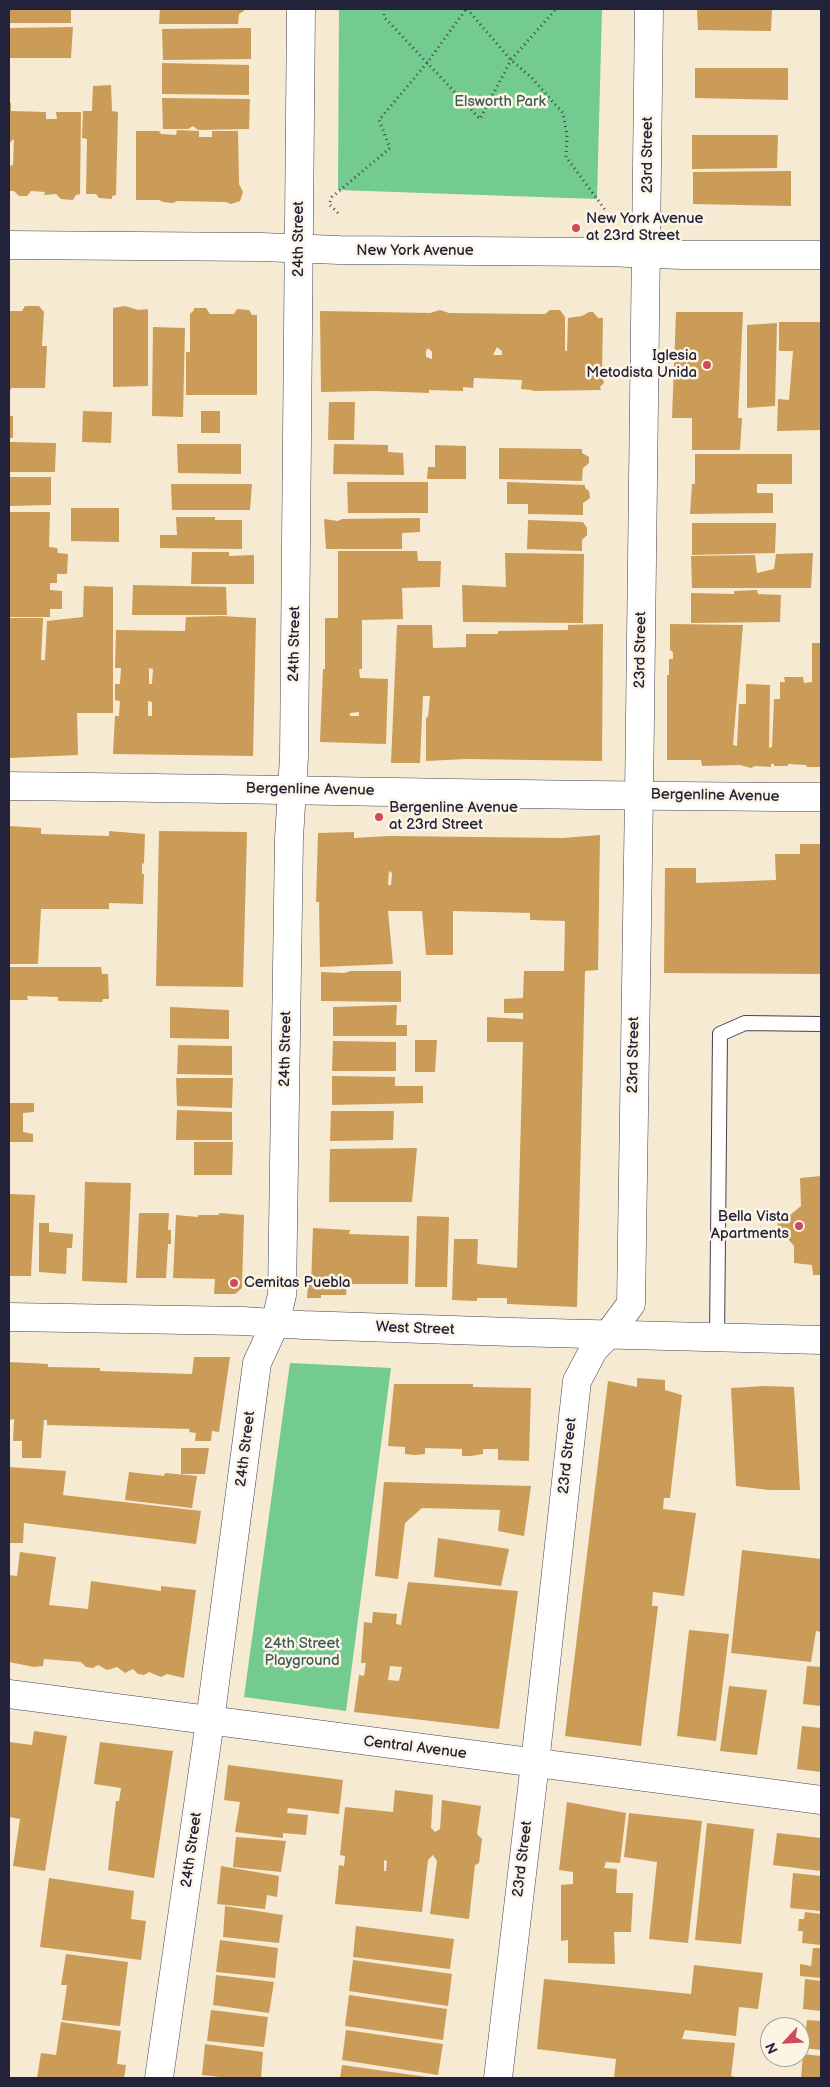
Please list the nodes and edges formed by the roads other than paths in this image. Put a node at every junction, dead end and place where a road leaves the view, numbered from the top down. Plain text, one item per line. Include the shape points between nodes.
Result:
1 (301, 9) edge
2 (649, 9) edge
3 (9, 244) edge
4 (300, 249) junction
5 (647, 254) junction
6 (821, 255) edge
7 (9, 786) edge
8 (291, 789) junction
9 (640, 795) junction
10 (821, 797) edge
11 (821, 1024) edge
12 (9, 1317) edge
13 (275, 1324) junction
14 (608, 1335) junction
15 (717, 1338) junction
16 (821, 1340) edge
17 (9, 1694) edge
18 (210, 1721) junction
19 (535, 1763) junction
20 (821, 1800) edge
21 (158, 2078) edge
22 (498, 2078) edge

1 - 4 street, 24th Street
2 - 5 street, 23rd Street
3 - 4 street, New York Avenue
4 - 5 street, New York Avenue
4 - 8 street, 24th Street
5 - 6 street, New York Avenue
5 - 9 street, 23rd Street
7 - 8 street, Bergenline Avenue
8 - 9 street, Bergenline Avenue
8 - 13 street, 24th Street via 282,1295
9 - 10 street, Bergenline Avenue
9 - 14 street, 23rd Street via 631,1304
11 - 15 lane via 745,1023 720,1034
12 - 13 street, West Street via 242,1320
13 - 14 street, West Street
13 - 18 street, 24th Street via 257,1363
14 - 15 street, West Street
14 - 19 street, 23rd Street via 594,1349 577,1381
15 - 16 street, West Street
17 - 18 street, Central Avenue
18 - 19 street, Central Avenue
18 - 21 street, 24th Street
19 - 20 street, Central Avenue
19 - 22 street, 23rd Street

